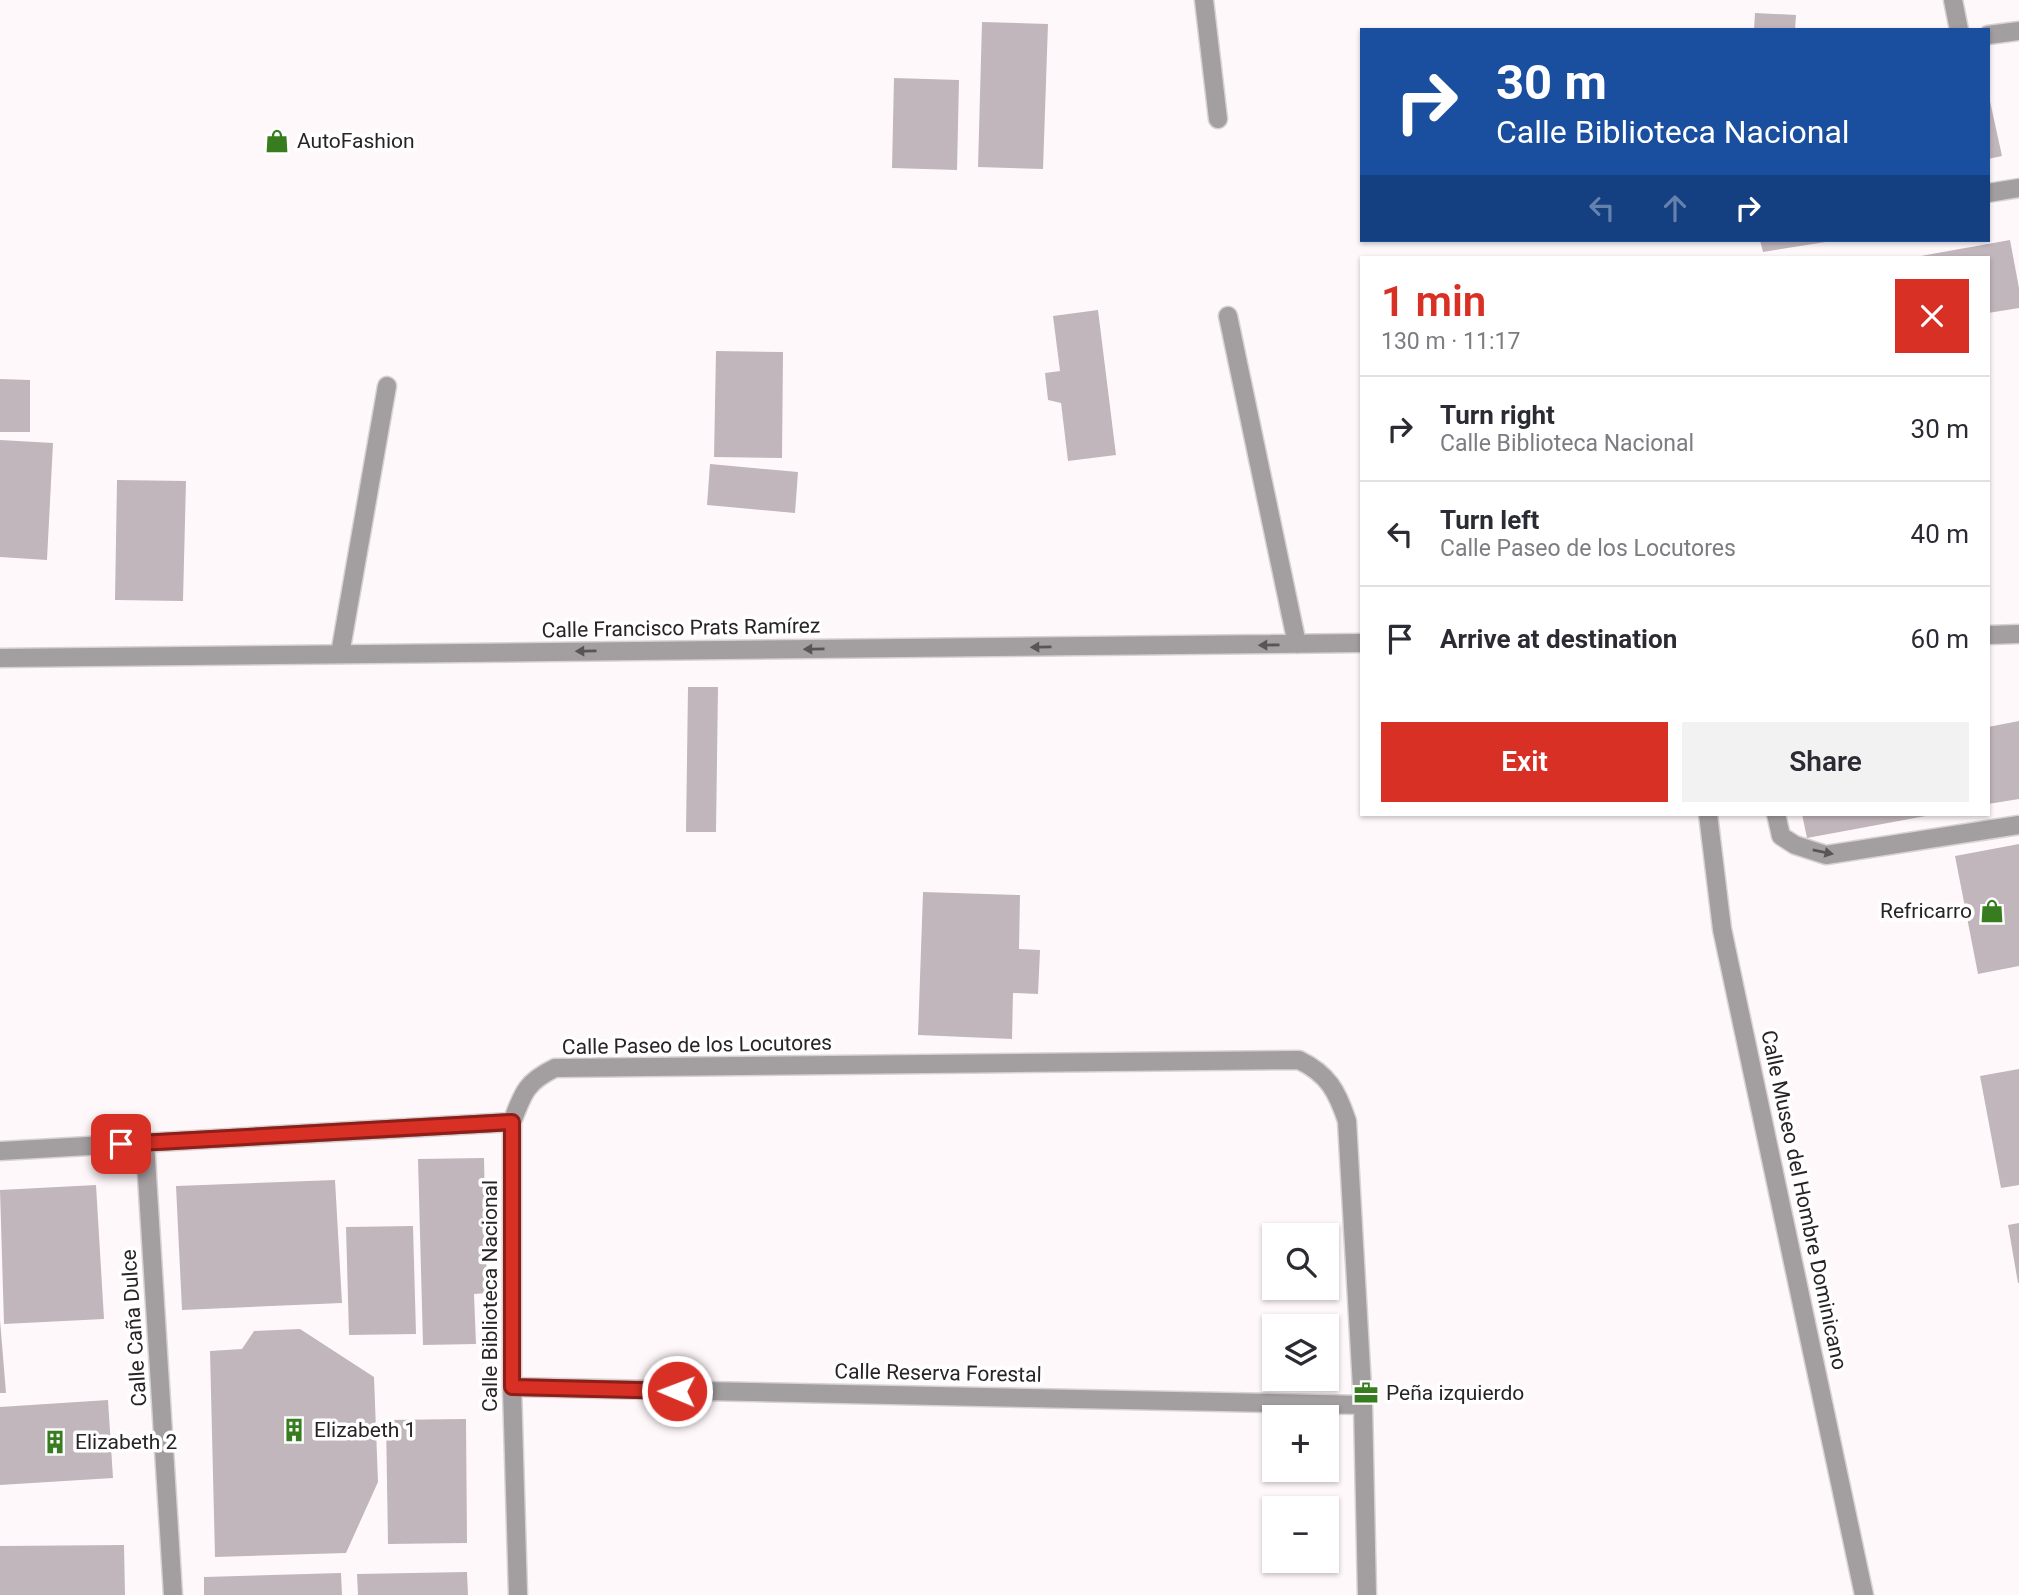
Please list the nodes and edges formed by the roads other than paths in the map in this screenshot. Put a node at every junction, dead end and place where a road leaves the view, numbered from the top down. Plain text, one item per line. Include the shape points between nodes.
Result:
1 (1204, 0) edge
2 (1953, 0) edge
3 (1959, 28) edge
4 (2019, 31) edge
5 (1990, 35) edge
6 (1218, 119) dead end
7 (2019, 188) edge
8 (1990, 193) edge
9 (1228, 316) dead end
10 (387, 386) dead end
11 (2019, 634) edge
12 (1990, 635) edge
13 (1360, 643) edge
14 (1297, 645) junction
15 (340, 654) junction
16 (0, 657) edge
17 (1708, 816) edge
18 (1776, 816) edge
19 (2019, 825) edge
20 (512, 1122) junction
21 (145, 1143) junction
22 (0, 1150) edge
23 (512, 1387) junction
24 (1363, 1405) junction
25 (173, 1595) edge
26 (518, 1595) edge
27 (1367, 1595) edge
28 (1864, 1595) edge

1 - 6 street
2 - 3 street
4 - 5 street
7 - 8 street
9 - 14 street
10 - 15 street
11 - 12 street
13 - 14 street, Calle Francisco Prats Ramírez
14 -> 15 street, Calle Francisco Prats Ramírez
15 - 16 street, Calle Francisco Prats Ramírez
17 - 28 street, Calle Museo del Hombre Dominicano via 1722,929
18 -> 19 street via 1781,836 1826,855
20 - 21 street
20 - 23 street, Calle Biblioteca Nacional
20 - 24 street, Calle Paseo de los Locutores via 526,1087 555,1068 1299,1060 1318,1069 1337,1090 1347,1121
21 - 22 street
21 - 25 street, Calle Caña Dulce
23 - 24 street, Calle Reserva Forestal
23 - 26 street, Calle Biblioteca Nacional
24 - 27 street

